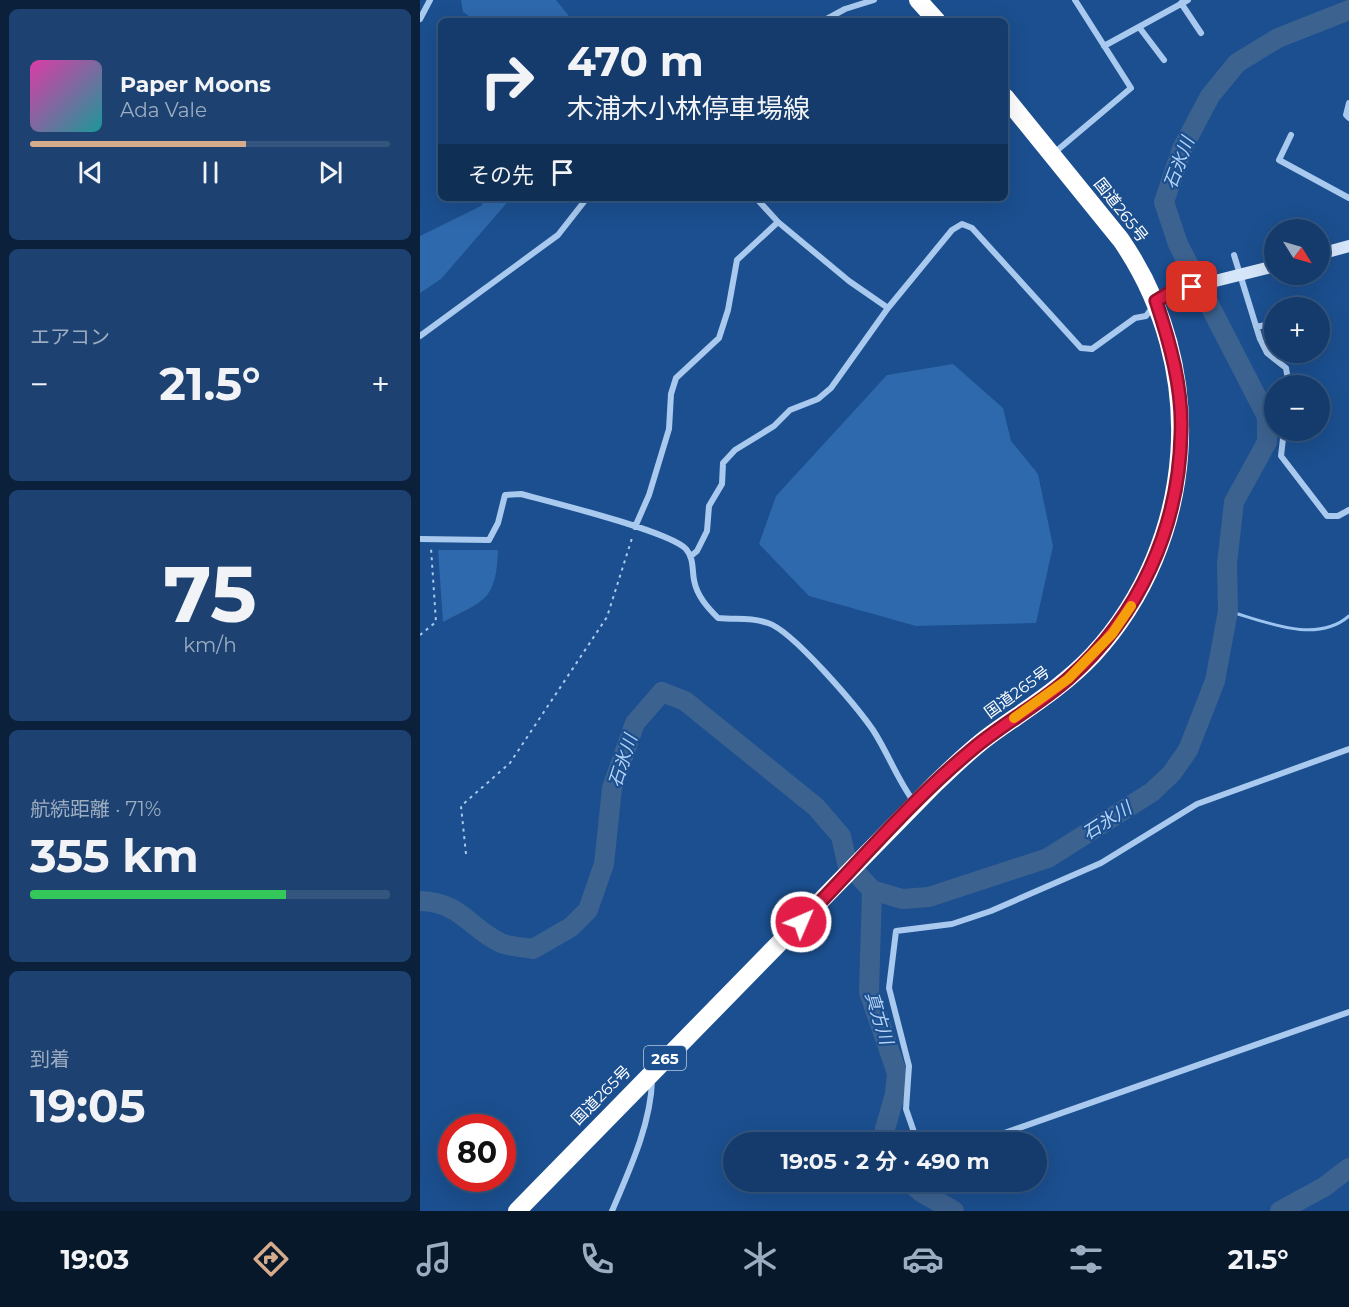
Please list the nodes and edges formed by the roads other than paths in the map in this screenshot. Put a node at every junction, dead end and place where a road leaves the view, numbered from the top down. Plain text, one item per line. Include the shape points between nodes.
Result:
1 (430, 0) edge
2 (874, 0) edge
3 (918, 0) edge
4 (1075, 0) edge
5 (1185, 2) edge
6 (828, 18) edge
7 (935, 18) edge
8 (420, 20) edge
9 (1139, 27) junction
10 (1201, 33) dead end
11 (1104, 46) junction
12 (1164, 60) dead end
13 (1008, 102) edge
14 (1349, 103) edge
15 (1349, 118) edge
16 (1291, 135) dead end
17 (1051, 155) junction
18 (1349, 198) edge
19 (584, 201) edge
20 (759, 201) edge
21 (778, 222) junction
22 (1349, 246) edge
23 (1330, 251) edge
24 (1234, 255) dead end
25 (1264, 269) edge
26 (1238, 277) junction
27 (1164, 296) junction
28 (888, 308) junction
29 (1264, 325) edge
30 (1256, 327) junction
31 (420, 336) edge
32 (1287, 375) edge
33 (1283, 441) edge
34 (1349, 510) edge
35 (635, 527) junction
36 (420, 539) edge
37 (691, 556) junction
38 (1349, 749) edge
39 (915, 805) junction
40 (1349, 1012) edge
41 (652, 1070) junction
42 (914, 1132) edge
43 (1006, 1132) edge
44 (517, 1211) edge
45 (612, 1211) edge

1 - 8 street
2 - 6 street
3 - 7 highway
4 - 11 street
5 - 9 street
5 - 10 street
9 - 11 street
9 - 12 street
11 - 17 street via 1131,88
13 - 17 highway, 国道265号 / 265
14 - 15 street
16 - 18 street via 1279,160
17 - 27 highway, 国道265号 / 265
19 - 31 street via 558,235
20 - 21 street
21 - 28 street
21 - 35 street via 737,260 728,310 718,338 676,378 669,429 650,495
22 - 23 main road
24 - 26 street
25 - 26 main road
26 - 27 main road
26 - 30 street
27 - 28 street via 1146,316 1135,318 1092,349 1081,348 972,228 962,224 952,230
27 - 39 highway, 国道265号 / 265 via 1182,433 1167,530 1152,568 1135,600 1092,657 972,749
28 - 37 street via 831,388 818,399 790,410 723,463 722,484 709,506 707,531
29 - 30 street
30 - 32 street via 1267,352 1286,368
33 - 34 street via 1281,456 1327,516
35 - 36 street via 521,494 505,495 489,540
35 - 37 street via 681,546
37 - 39 street via 694,582 708,609 718,618 748,617 771,623 794,642 872,728
38 - 42 street via 1197,804 1101,863 991,911 952,924 896,931 889,988 909,1066 906,1109
39 - 41 highway, 国道265号 / 265
40 - 43 street
41 - 44 highway, 国道265号 / 265
41 - 45 street via 652,1094

